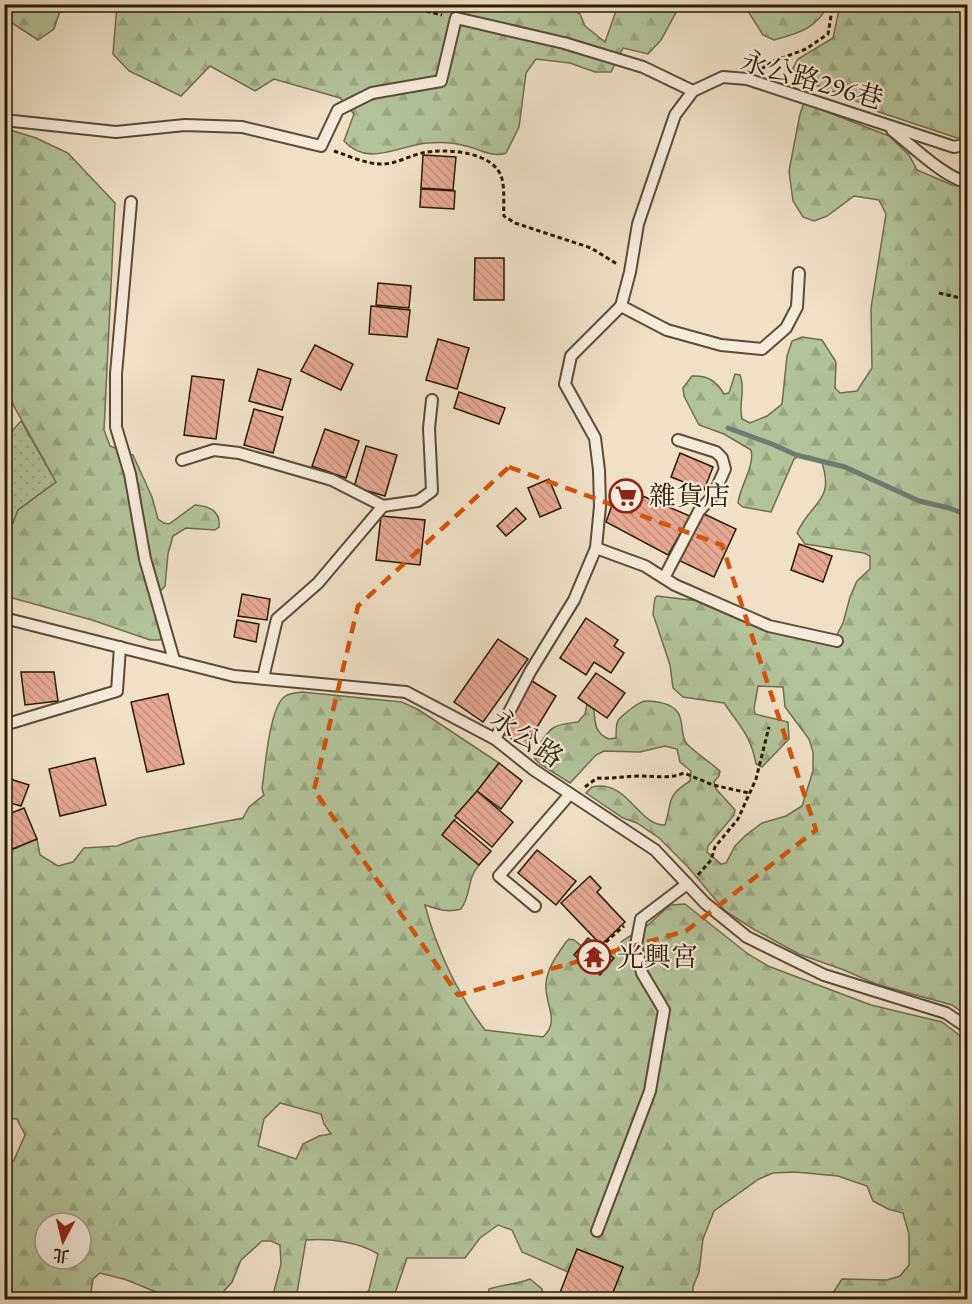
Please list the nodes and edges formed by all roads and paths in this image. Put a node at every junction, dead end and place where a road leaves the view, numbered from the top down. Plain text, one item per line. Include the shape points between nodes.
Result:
1 (397, 4) edge
2 (833, 4) edge
3 (456, 18) junction
4 (747, 79) junction
5 (693, 92) junction
6 (4, 120) edge
7 (887, 126) junction
8 (968, 144) edge
9 (321, 146) junction
10 (968, 182) edge
11 (131, 202) dead end
12 (630, 272) junction
13 (798, 273) dead end
14 (939, 293) dead end
15 (968, 300) edge
16 (621, 306) junction
17 (432, 400) dead end
18 (678, 440) dead end
19 (182, 460) dead end
20 (383, 506) junction
21 (596, 548) junction
22 (664, 578) junction
23 (4, 618) edge
24 (837, 641) dead end
25 (120, 647) junction
26 (174, 660) junction
27 (263, 678) junction
28 (4, 725) edge
29 (769, 727) dead end
30 (495, 739) junction
31 (597, 778) dead end
32 (750, 793) junction
33 (570, 794) junction
34 (696, 877) dead end
35 (687, 884) junction
36 (535, 906) dead end
37 (641, 919) junction
38 (600, 947) dead end
39 (968, 1028) edge
40 (597, 1231) dead end

1 - 3 path
2 - 4 path via 828,34
3 - 5 lane via 564,43 643,67
3 - 9 lane via 441,81 372,93 338,110
4 - 5 lane, 永公路296巷 via 723,77
4 - 7 lane, 永公路296巷
5 - 12 lane, 永公路296巷 via 675,115 638,224
6 - 9 lane via 116,132 185,125 242,127
7 - 8 lane, 永公路296巷 via 954,147
7 - 10 lane via 940,169
9 - 12 path via 373,164 423,153 480,156 494,164 502,178 504,216 591,248
11 - 26 lane via 116,374 116,427 130,474 145,559
12 - 16 lane, 永公路296巷
13 - 16 lane via 794,312 786,328 762,349 721,345 667,330
14 - 15 path
16 - 21 lane via 571,356 566,384 595,438 600,506
17 - 20 lane via 432,491 418,501
18 - 22 lane via 716,452 725,469
19 - 20 lane via 214,450 239,453 332,480
20 - 27 lane via 318,583 277,619
21 - 22 lane via 645,566
21 - 30 lane via 573,600
22 - 24 lane via 769,626
23 - 25 lane, 永公路
25 - 26 lane, 永公路
25 - 28 lane via 117,691
26 - 27 lane, 永公路 via 234,676
27 - 30 lane, 永公路 via 406,692
29 - 32 path
30 - 33 lane, 永公路
31 - 32 path via 684,774
32 - 34 path via 738,819
33 - 35 lane, 永公路 via 655,850
33 - 36 lane via 499,876
35 - 37 lane
35 - 39 lane, 永公路 via 747,937 824,975 946,1013
37 - 38 path via 633,918
37 - 40 lane via 636,945 642,973 664,1010 650,1091

